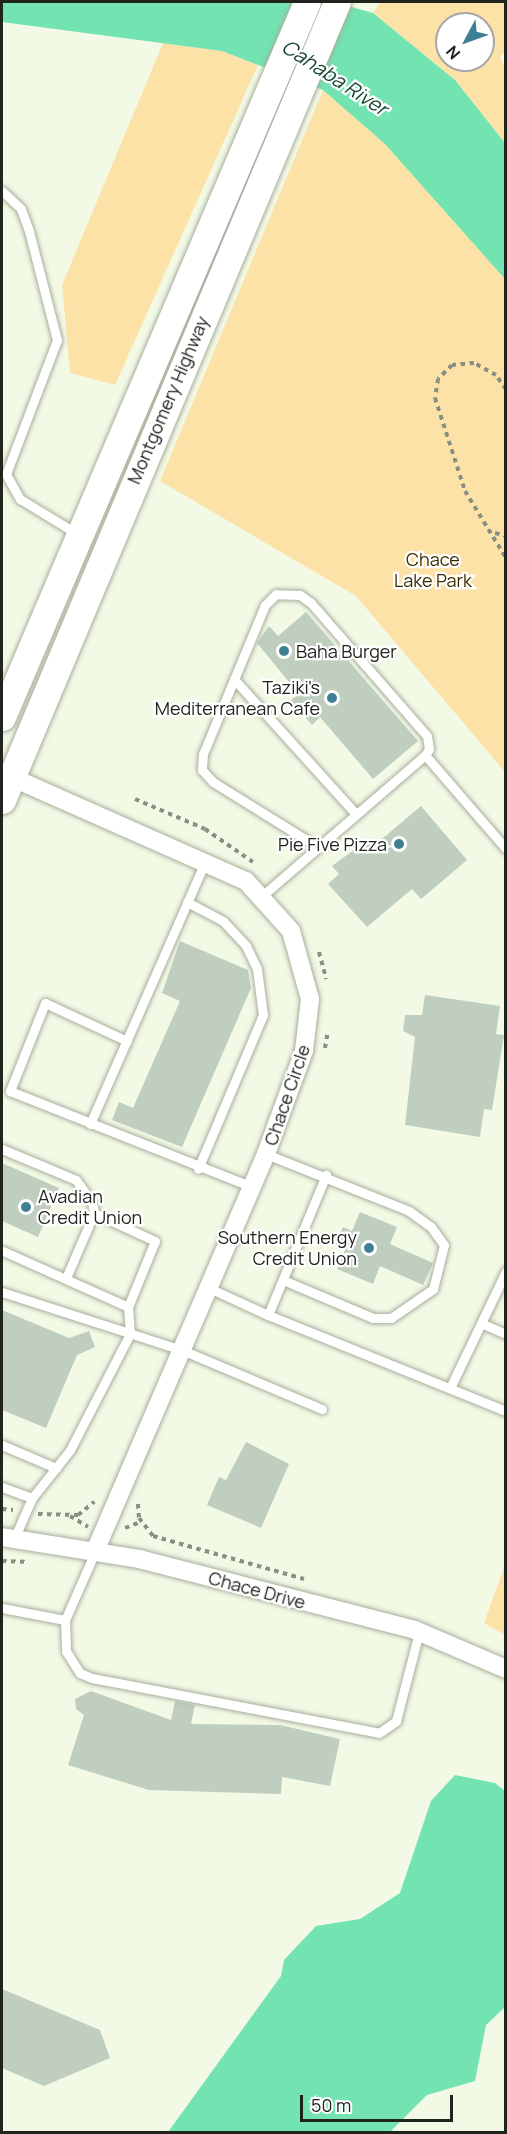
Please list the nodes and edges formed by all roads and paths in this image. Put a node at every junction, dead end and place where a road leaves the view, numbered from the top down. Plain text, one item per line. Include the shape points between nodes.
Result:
1 (307, 2) edge
2 (337, 2) edge
3 (2, 191) edge
4 (506, 389) edge
5 (494, 533) junction
6 (80, 535) junction
7 (506, 536) edge
8 (506, 558) edge
9 (234, 679) junction
10 (2, 717) edge
11 (425, 755) junction
12 (5, 784) edge
13 (357, 814) junction
14 (318, 848) junction
15 (506, 849) edge
16 (206, 859) junction
17 (263, 895) junction
18 (187, 902) junction
19 (127, 1041) junction
20 (90, 1124) junction
21 (2, 1149) edge
22 (266, 1154) junction
23 (198, 1169) junction
24 (326, 1175) junction
25 (252, 1187) junction
26 (94, 1213) junction
27 (3, 1251) edge
28 (506, 1271) edge
29 (66, 1278) junction
30 (283, 1280) junction
31 (209, 1288) junction
32 (2, 1292) edge
33 (128, 1307) junction
34 (268, 1315) junction
35 (481, 1323) junction
36 (129, 1334) junction
37 (506, 1334) edge
38 (182, 1350) junction
39 (450, 1388) junction
40 (322, 1409) dead end
41 (506, 1411) edge
42 (2, 1445) edge
43 (56, 1468) junction
44 (2, 1486) edge
45 (101, 1492) dead end
46 (32, 1498) junction
47 (2, 1509) edge
48 (26, 1512) junction
49 (8, 1538) edge
50 (95, 1552) junction
51 (2, 1608) edge
52 (65, 1620) junction
53 (419, 1632) junction
54 (506, 1669) edge

1 - 6 main road, Montgomery Highway
2 - 12 main road, Montgomery Highway
3 - 6 lane via 21,209 57,340 6,474 20,499
4 - 5 path via 496,375 474,363 452,365 438,379 435,398 465,491
5 - 7 path
5 - 8 path
6 - 10 main road, Montgomery Highway
9 - 11 lane via 269,598 300,595 427,736
9 - 13 lane
9 - 14 lane via 202,770 213,782
11 - 13 lane
11 - 15 lane
12 - 16 street, Chace Circle
13 - 14 lane
14 - 17 lane
16 - 17 street, Chace Circle
16 - 18 lane
17 - 22 street, Chace Circle via 291,931 310,999 304,1051
18 - 19 lane
18 - 23 lane via 224,921 246,946 257,969 263,1015
19 - 20 lane
19 - 20 lane via 45,1003 10,1091
20 - 23 lane
21 - 26 lane via 76,1180
22 - 24 lane
22 - 25 street, Chace Circle
23 - 25 lane
24 - 30 lane
24 - 30 lane via 422,1218 444,1245 442,1269 426,1296 382,1320
25 - 31 street, Chace Circle
26 - 29 lane
26 - 33 lane via 155,1241
27 - 29 lane
28 - 35 lane
29 - 33 lane
30 - 34 lane
31 - 34 lane
31 - 38 street, Chace Circle
32 - 36 lane
33 - 36 lane
34 - 39 lane
35 - 37 lane
35 - 39 lane
36 - 38 lane
36 - 43 lane
38 - 40 lane
38 - 50 street, Chace Circle
39 - 41 lane
42 - 43 lane
43 - 46 lane
44 - 46 lane
45 - 48 path via 78,1515
46 - 48 lane
47 - 48 path
48 - 49 lane
49 - 50 street, Chace Drive
50 - 52 lane
50 - 53 street, Chace Drive
51 - 52 lane
52 - 53 lane via 66,1651 79,1672 92,1678 379,1733 396,1721
53 - 54 street, Chace Drive

